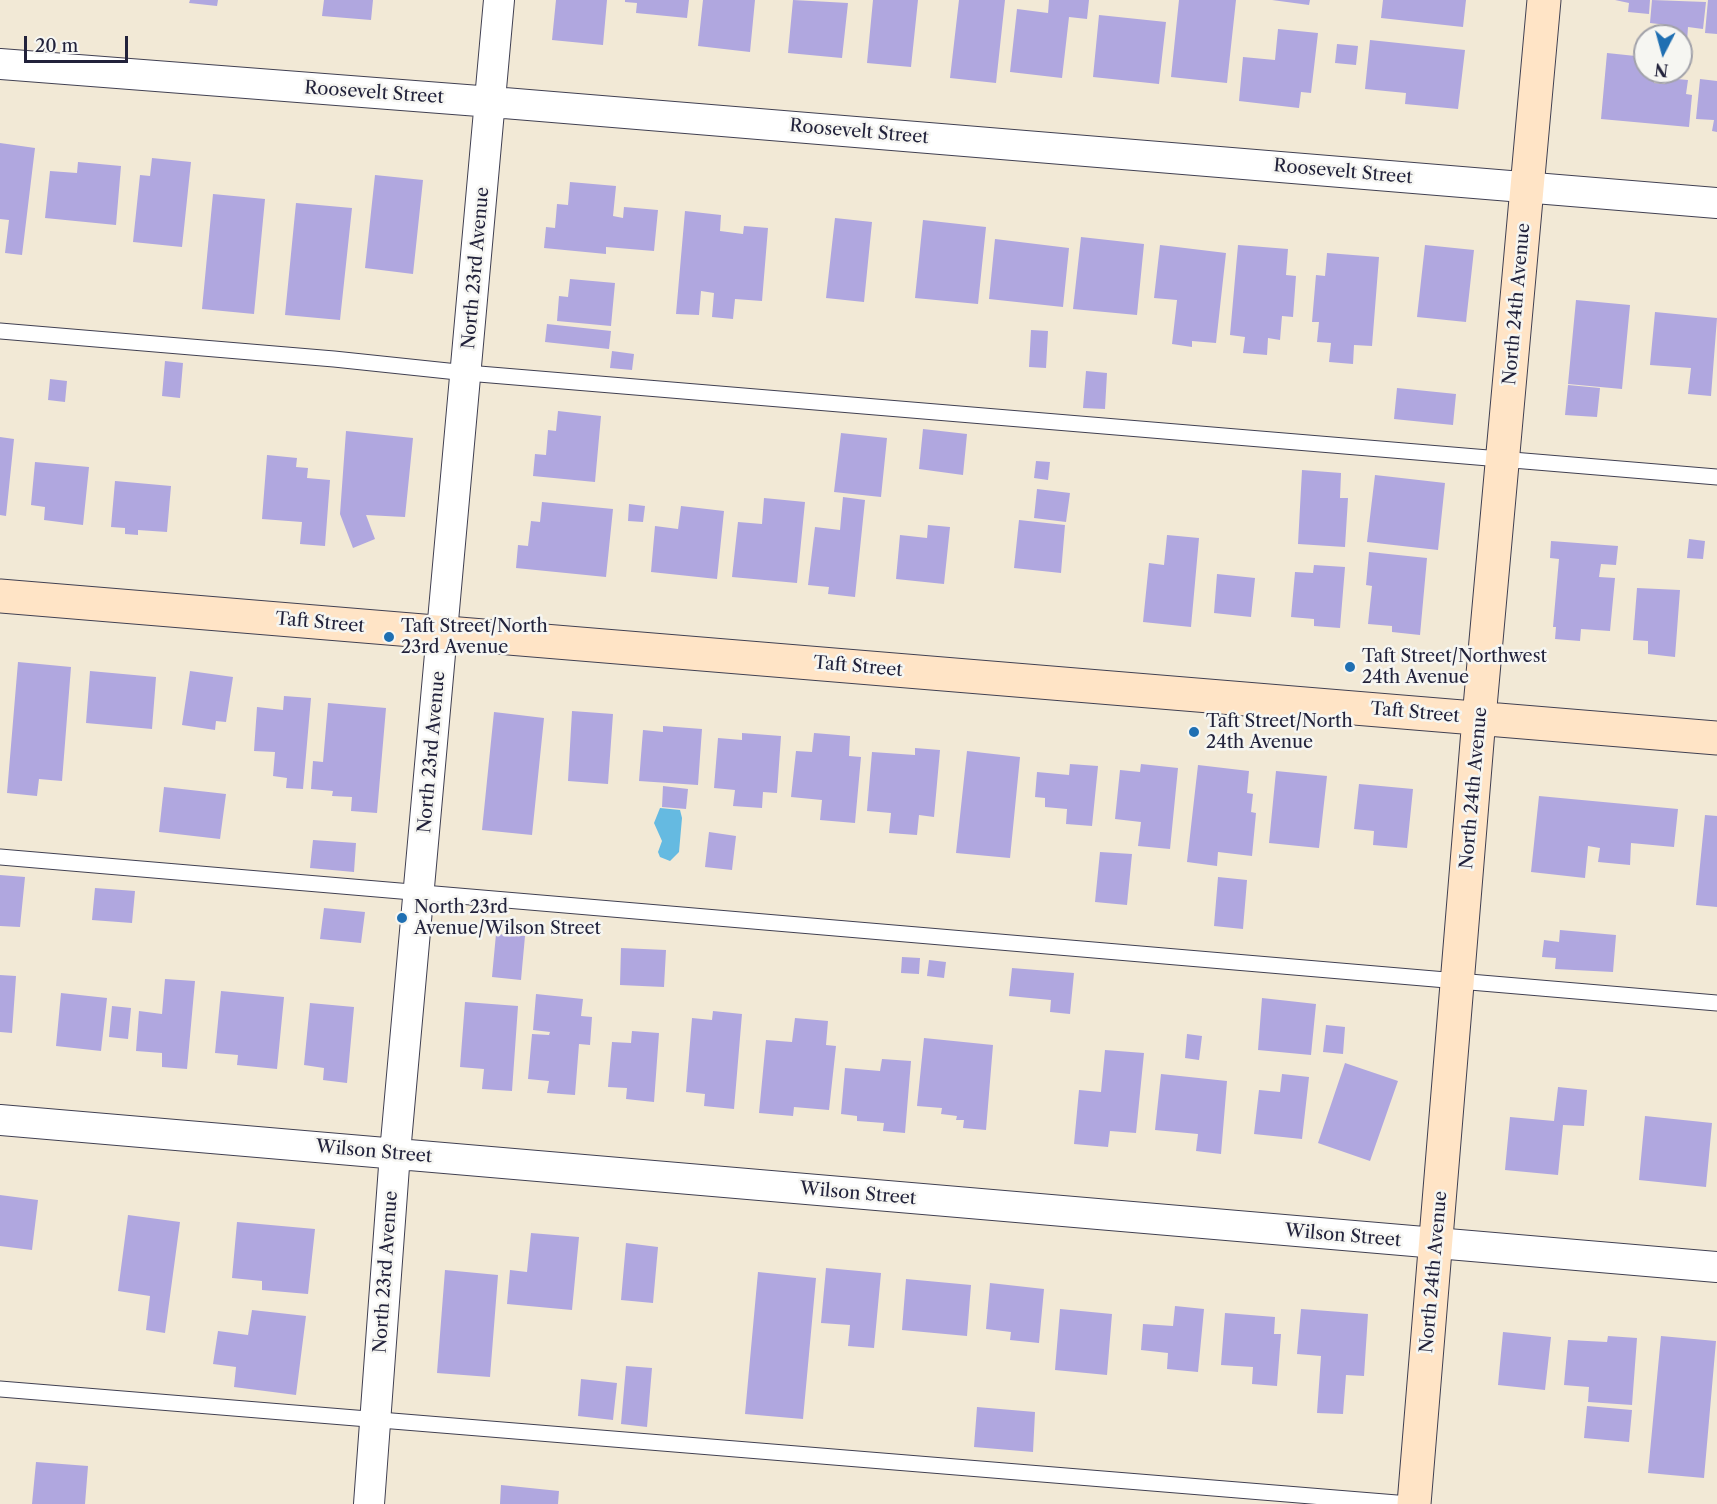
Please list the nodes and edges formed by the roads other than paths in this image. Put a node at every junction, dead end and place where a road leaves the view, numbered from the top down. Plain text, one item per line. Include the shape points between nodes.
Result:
1 (499, 0) edge
2 (1544, 0) edge
3 (0, 64) edge
4 (492, 102) junction
5 (1527, 187) junction
6 (1717, 203) edge
7 (0, 331) edge
8 (467, 374) junction
9 (1503, 458) junction
10 (1717, 477) edge
11 (0, 596) edge
12 (443, 633) junction
13 (1479, 718) junction
14 (1717, 738) edge
15 (0, 857) edge
16 (419, 894) junction
17 (1459, 981) junction
18 (1717, 1003) edge
19 (0, 1120) edge
20 (395, 1154) junction
21 (1437, 1244) junction
22 (1717, 1267) edge
23 (0, 1389) edge
24 (375, 1421) junction
25 (369, 1504) edge
26 (1409, 1504) edge
27 (1414, 1504) edge

1 - 4 street, North 23rd Avenue
2 - 5 street, North 24th Avenue
3 - 4 street, Roosevelt Street
4 - 5 street, Roosevelt Street
4 - 8 street, North 23rd Avenue
5 - 6 street, Roosevelt Street
5 - 9 street, North 24th Avenue
7 - 8 lane
8 - 9 lane
8 - 12 street, North 23rd Avenue
9 - 10 lane
9 - 13 street, North 24th Avenue
11 - 12 street, Taft Street
12 - 13 street, Taft Street
12 - 16 street, North 23rd Avenue
13 - 14 street, Taft Street
13 - 17 street, North 24th Avenue
15 - 16 lane
16 - 17 lane
16 - 20 street, North 23rd Avenue
17 - 18 lane
17 - 21 street, North 24th Avenue
19 - 20 street, Wilson Street
20 - 21 street, Wilson Street
20 - 24 street, North 23rd Avenue
21 - 22 street, Wilson Street
21 - 27 street, North 24th Avenue
23 - 24 lane
24 - 25 street, North 23rd Avenue
24 - 26 lane

